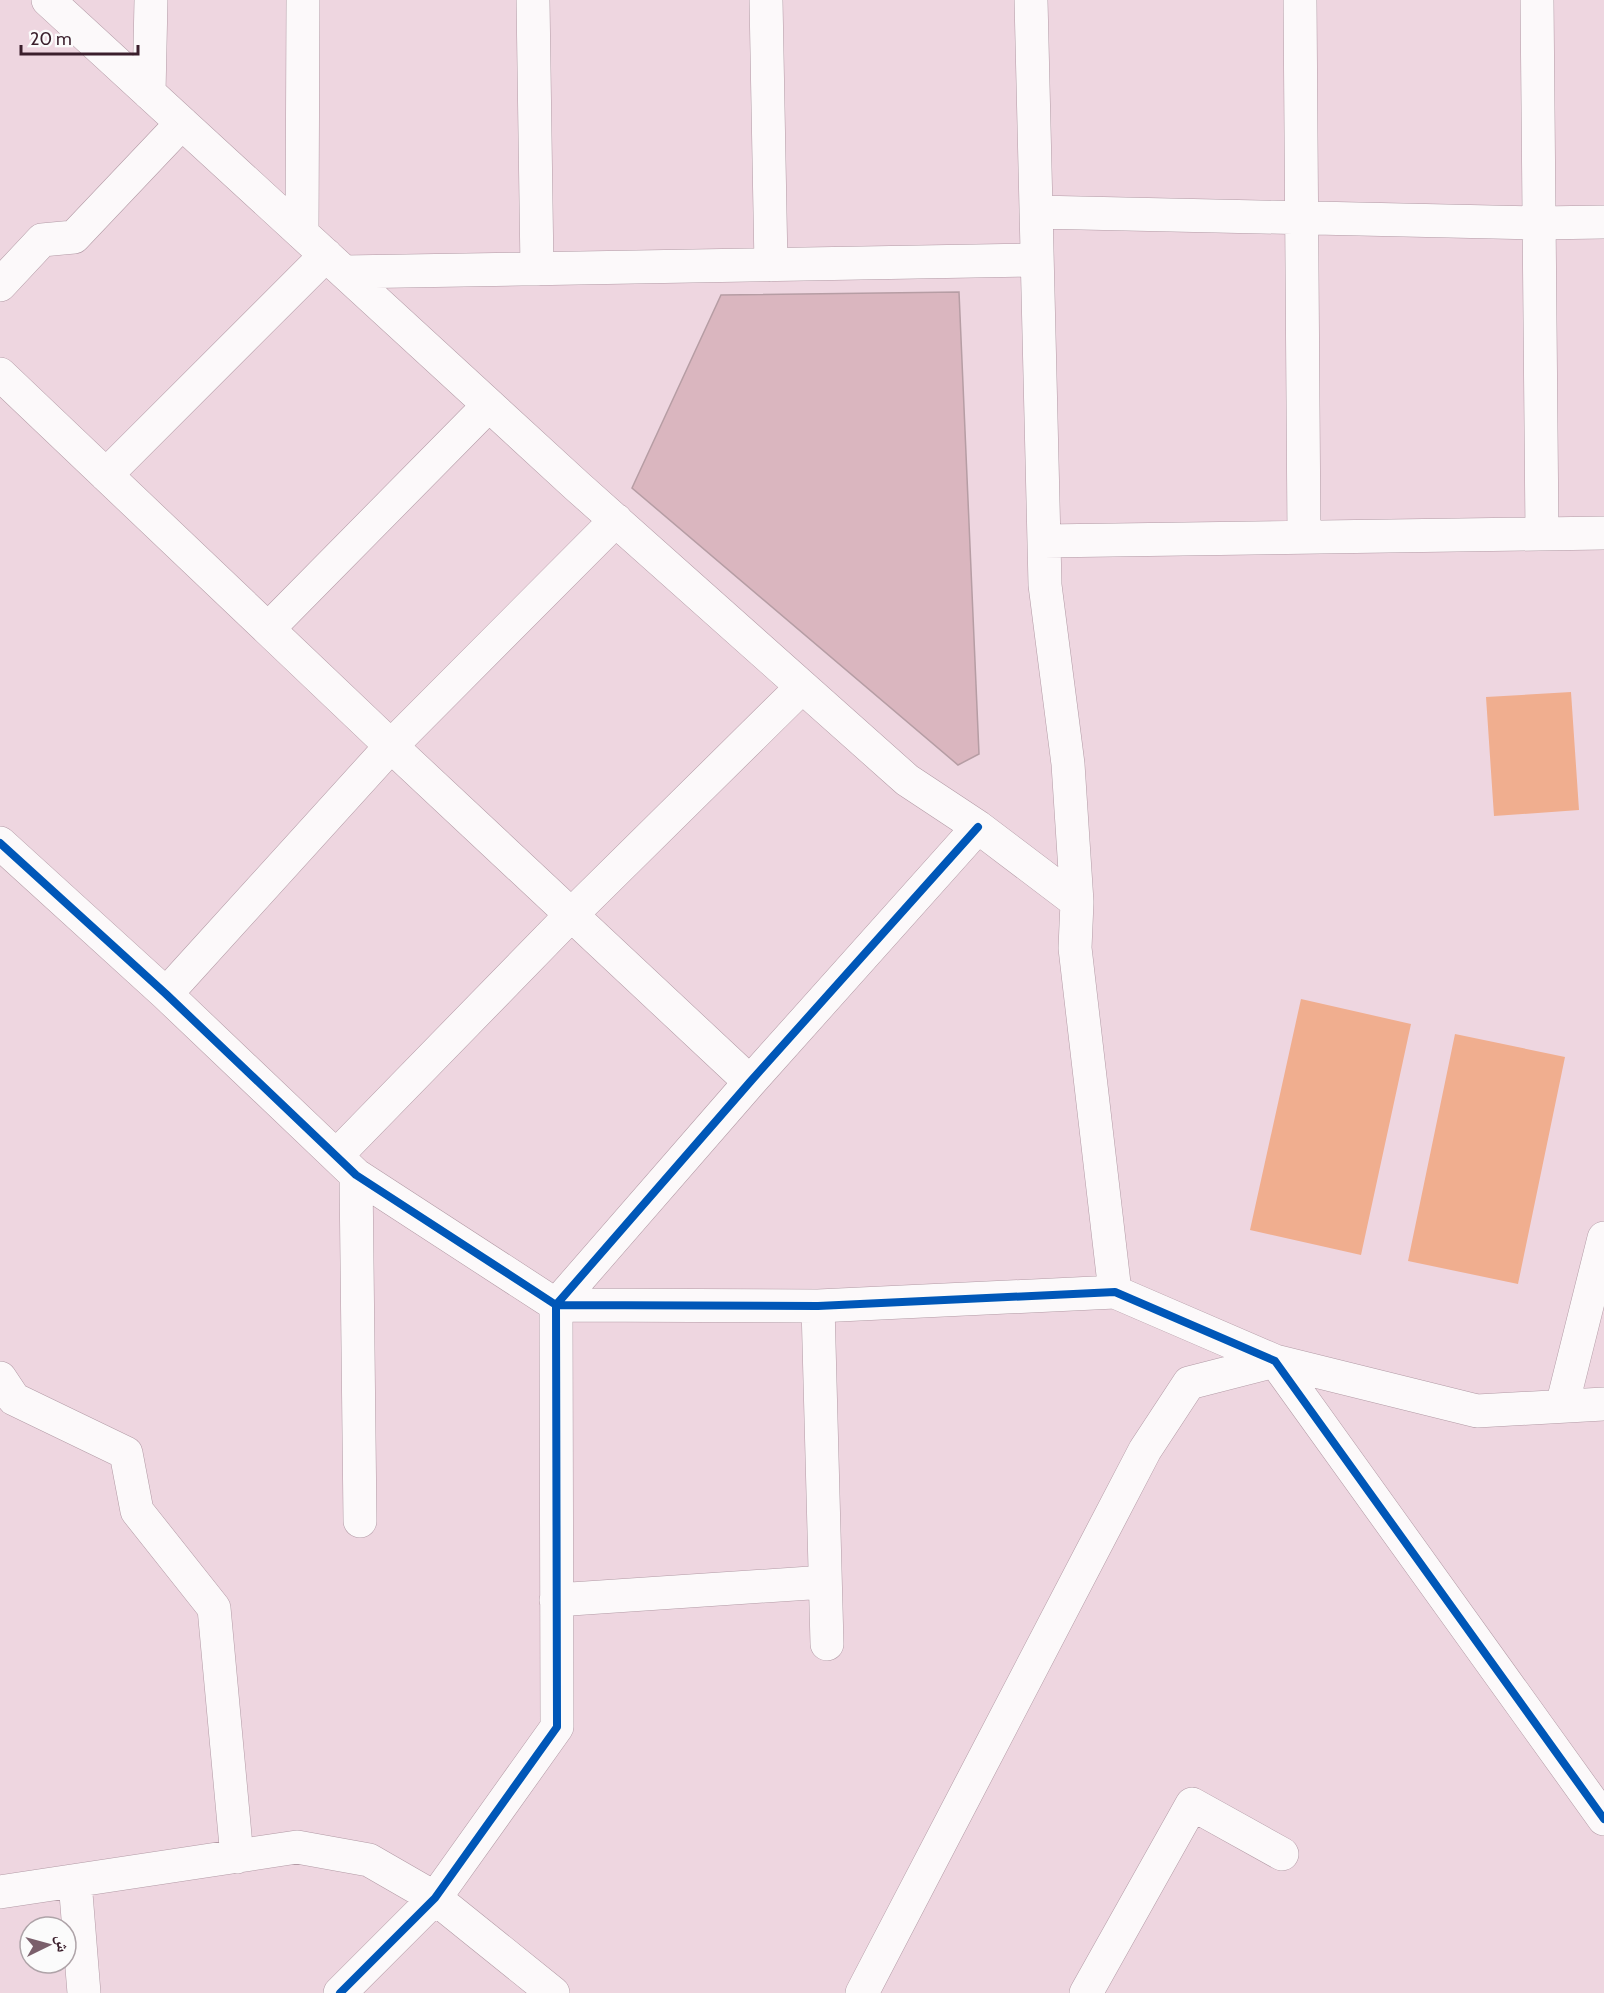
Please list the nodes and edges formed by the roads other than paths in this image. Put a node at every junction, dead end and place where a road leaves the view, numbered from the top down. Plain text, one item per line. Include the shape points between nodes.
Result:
1 (48, 0) edge
2 (151, 0) edge
3 (303, 0) edge
4 (533, 0) edge
5 (766, 0) edge
6 (1030, 0) edge
7 (1300, 0) edge
8 (1537, 0) edge
9 (149, 93) junction
10 (182, 123) junction
11 (1036, 212) junction
12 (1302, 218) junction
13 (1604, 222) edge
14 (1539, 223) junction
15 (302, 233) junction
16 (1037, 260) junction
17 (335, 264) junction
18 (771, 265) junction
19 (537, 269) junction
20 (0, 285) edge
21 (0, 374) edge
22 (489, 405) junction
23 (106, 474) junction
24 (616, 520) junction
25 (1604, 532) edge
26 (1542, 534) junction
27 (1304, 537) junction
28 (1044, 542) junction
29 (268, 629) junction
30 (802, 687) junction
31 (391, 746) junction
32 (978, 827) junction
33 (0, 843) edge
34 (1077, 902) junction
35 (571, 915) junction
36 (166, 994) junction
37 (750, 1082) junction
38 (347, 1165) junction
39 (1604, 1238) edge
40 (1115, 1292) junction
41 (556, 1305) junction
42 (818, 1306) junction
43 (1275, 1361) junction
44 (5, 1399) edge
45 (1604, 1404) edge
46 (1562, 1406) junction
47 (360, 1521) dead end
48 (825, 1582) junction
49 (556, 1600) junction
50 (827, 1644) dead end
51 (1604, 1819) edge
52 (1282, 1854) dead end
53 (237, 1857) junction
54 (75, 1881) junction
55 (0, 1892) edge
56 (435, 1898) junction
57 (84, 1993) edge
58 (340, 1993) edge
59 (553, 1993) edge
60 (862, 1993) edge
61 (1086, 1993) edge

1 - 9 street
2 - 9 street
3 - 15 street
4 - 19 street
5 - 18 street
6 - 11 street
7 - 12 street
8 - 14 street
9 - 10 street
10 - 15 street
10 - 20 street via 74,237 42,240
11 - 12 street
11 - 16 street
12 - 14 street
12 - 27 street
13 - 14 street
14 - 26 street
15 - 17 street
16 - 18 street
16 - 28 street
17 - 19 street
17 - 22 street
17 - 23 street
18 - 19 street
21 - 23 street
22 - 24 street
22 - 29 street
23 - 29 street
24 - 30 street
24 - 31 street
25 - 26 street
26 - 27 street
27 - 28 street
28 - 34 street via 1045,585 1068,764
29 - 31 street
30 - 32 street via 907,780
30 - 35 street
31 - 35 street
31 - 36 street
32 - 34 street
32 - 37 street
33 - 36 street
34 - 40 street via 1075,948
35 - 37 street
35 - 38 street
36 - 38 street
37 - 41 street
38 - 41 street
38 - 47 street
39 - 46 street
40 - 42 street
40 - 43 street
41 - 42 street
41 - 49 street
42 - 48 street
43 - 46 street via 1477,1411
43 - 51 street
43 - 60 street via 1189,1383 1145,1450
44 - 53 street via 126,1453 137,1511 214,1608
45 - 46 street
48 - 49 street
48 - 50 street
49 - 56 street via 557,1726
52 - 61 street via 1192,1804
53 - 54 street
53 - 56 street via 297,1847 369,1860
54 - 55 street
54 - 57 street
56 - 58 street
56 - 59 street

